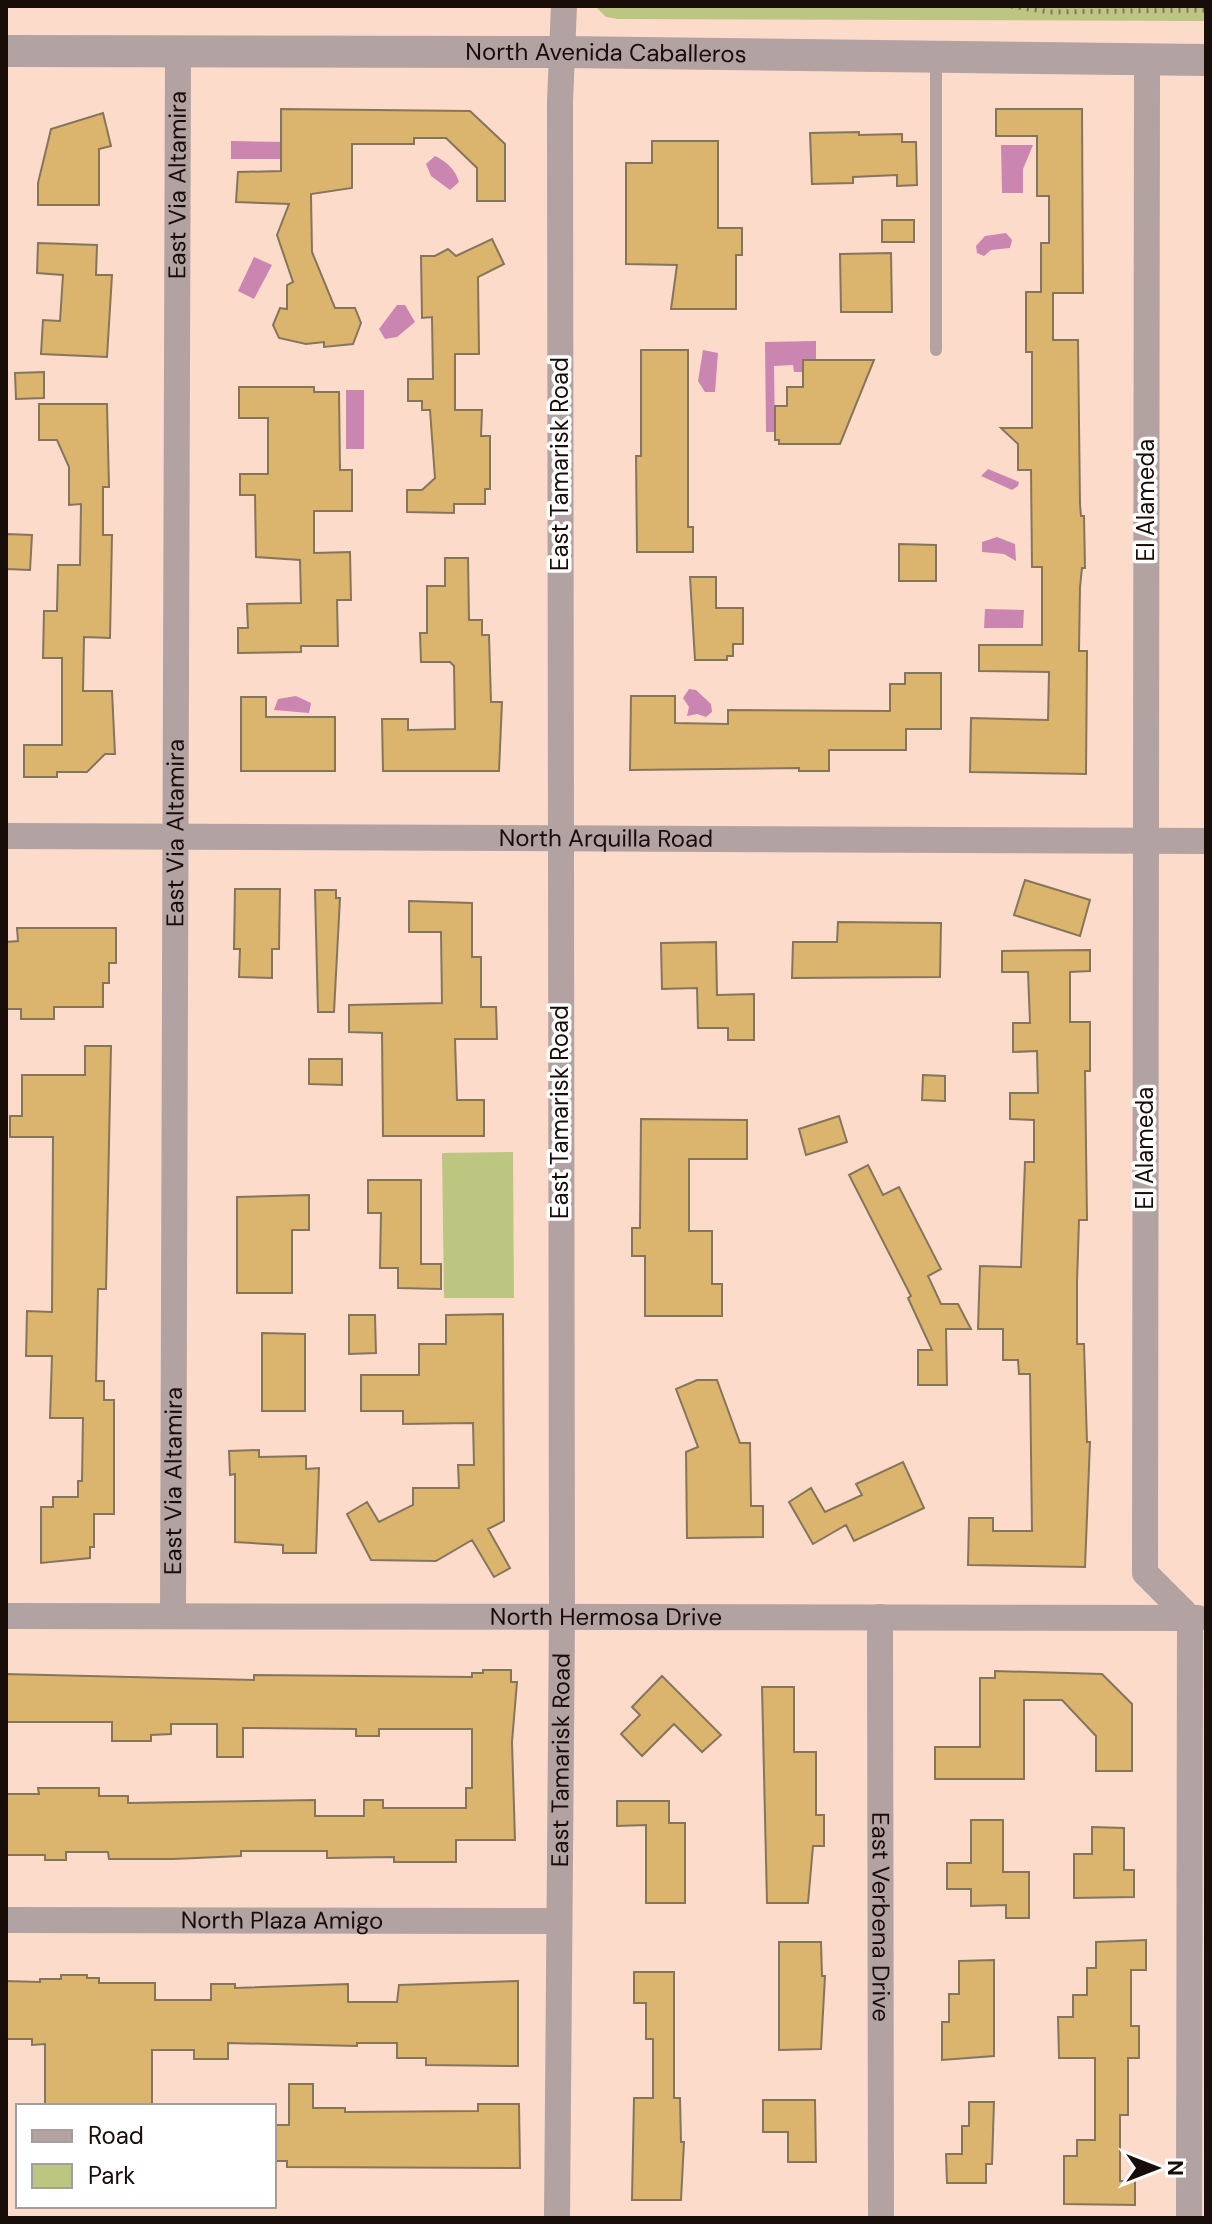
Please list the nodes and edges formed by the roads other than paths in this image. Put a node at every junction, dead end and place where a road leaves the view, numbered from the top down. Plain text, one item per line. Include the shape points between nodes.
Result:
1 (564, 6) edge
2 (6, 51) edge
3 (178, 52) junction
4 (563, 52) junction
5 (936, 57) junction
6 (1147, 60) junction
7 (1206, 60) edge
8 (936, 350) dead end
9 (6, 836) edge
10 (175, 836) junction
11 (560, 837) junction
12 (1146, 841) junction
13 (1206, 841) edge
14 (173, 1615) junction
15 (6, 1616) edge
16 (562, 1616) junction
17 (880, 1617) junction
18 (1198, 1618) edge
19 (6, 1920) edge
20 (558, 1921) junction
21 (557, 2218) edge
22 (881, 2218) edge
23 (1189, 2218) edge

1 - 4 street, East Tamarisk Road
2 - 3 street, North Avenida Caballeros
3 - 4 street, North Avenida Caballeros
3 - 10 street, East Via Altamira
4 - 5 street, North Avenida Caballeros
4 - 11 street, East Tamarisk Road
5 - 6 street, North Avenida Caballeros
5 - 8 lane
6 - 7 street, North Avenida Caballeros
6 - 12 street, El Alameda
9 - 10 street, North Arquilla Road
10 - 11 street, North Arquilla Road
10 - 14 street, East Via Altamira
11 - 12 street, North Arquilla Road
11 - 16 street, East Tamarisk Road
12 - 13 street, North Arquilla Road
12 - 18 street, El Alameda via 1145,1573
14 - 15 street, North Hermosa Drive
14 - 16 street, North Hermosa Drive
16 - 17 street, North Hermosa Drive
16 - 20 street, East Tamarisk Road
17 - 18 street, North Hermosa Drive
17 - 22 street, East Verbena Drive
18 - 23 street
19 - 20 street, North Plaza Amigo
20 - 21 street, East Tamarisk Road

